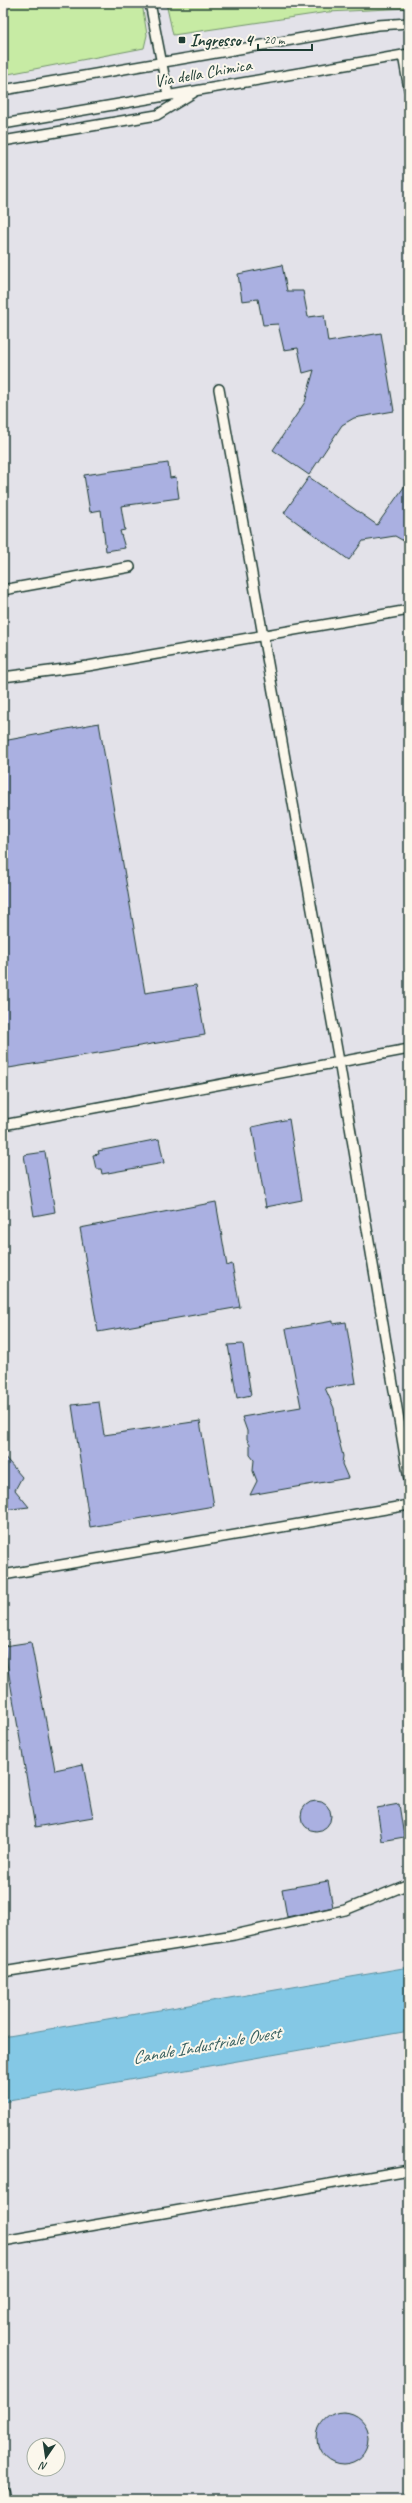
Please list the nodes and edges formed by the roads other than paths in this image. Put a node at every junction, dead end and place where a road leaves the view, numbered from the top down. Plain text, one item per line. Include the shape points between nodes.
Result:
1 (150, 3) edge
2 (409, 23) edge
3 (406, 54) edge
4 (162, 63) junction
5 (409, 89) edge
6 (3, 90) edge
7 (197, 90) junction
8 (168, 95) junction
9 (3, 124) edge
10 (3, 141) edge
11 (219, 389) dead end
12 (130, 567) dead end
13 (3, 590) edge
14 (409, 610) edge
15 (261, 635) junction
16 (3, 677) edge
17 (409, 1048) edge
18 (338, 1061) junction
19 (3, 1125) edge
20 (409, 1480) edge
21 (409, 1505) edge
22 (3, 1575) edge
23 (409, 1884) edge
24 (3, 1972) edge
25 (409, 2170) edge
26 (3, 2241) edge
27 (3, 2490) edge
28 (5, 2500) edge

1 - 4 lane
2 - 4 lane, Via della Chimica via 378,25
3 - 5 lane
3 - 7 lane, Via della Chimica
4 - 6 lane, Via della Chimica
4 - 8 lane
7 - 8 lane, Via della Chimica
7 - 10 lane via 157,115
8 - 9 lane, Via della Chimica
11 - 15 lane
12 - 13 lane
14 - 15 lane
15 - 16 lane via 88,666
15 - 18 lane
17 - 18 lane
18 - 19 lane
18 - 20 lane
21 - 22 lane
23 - 24 lane via 345,1910 234,1935
25 - 26 lane
27 - 28 lane

